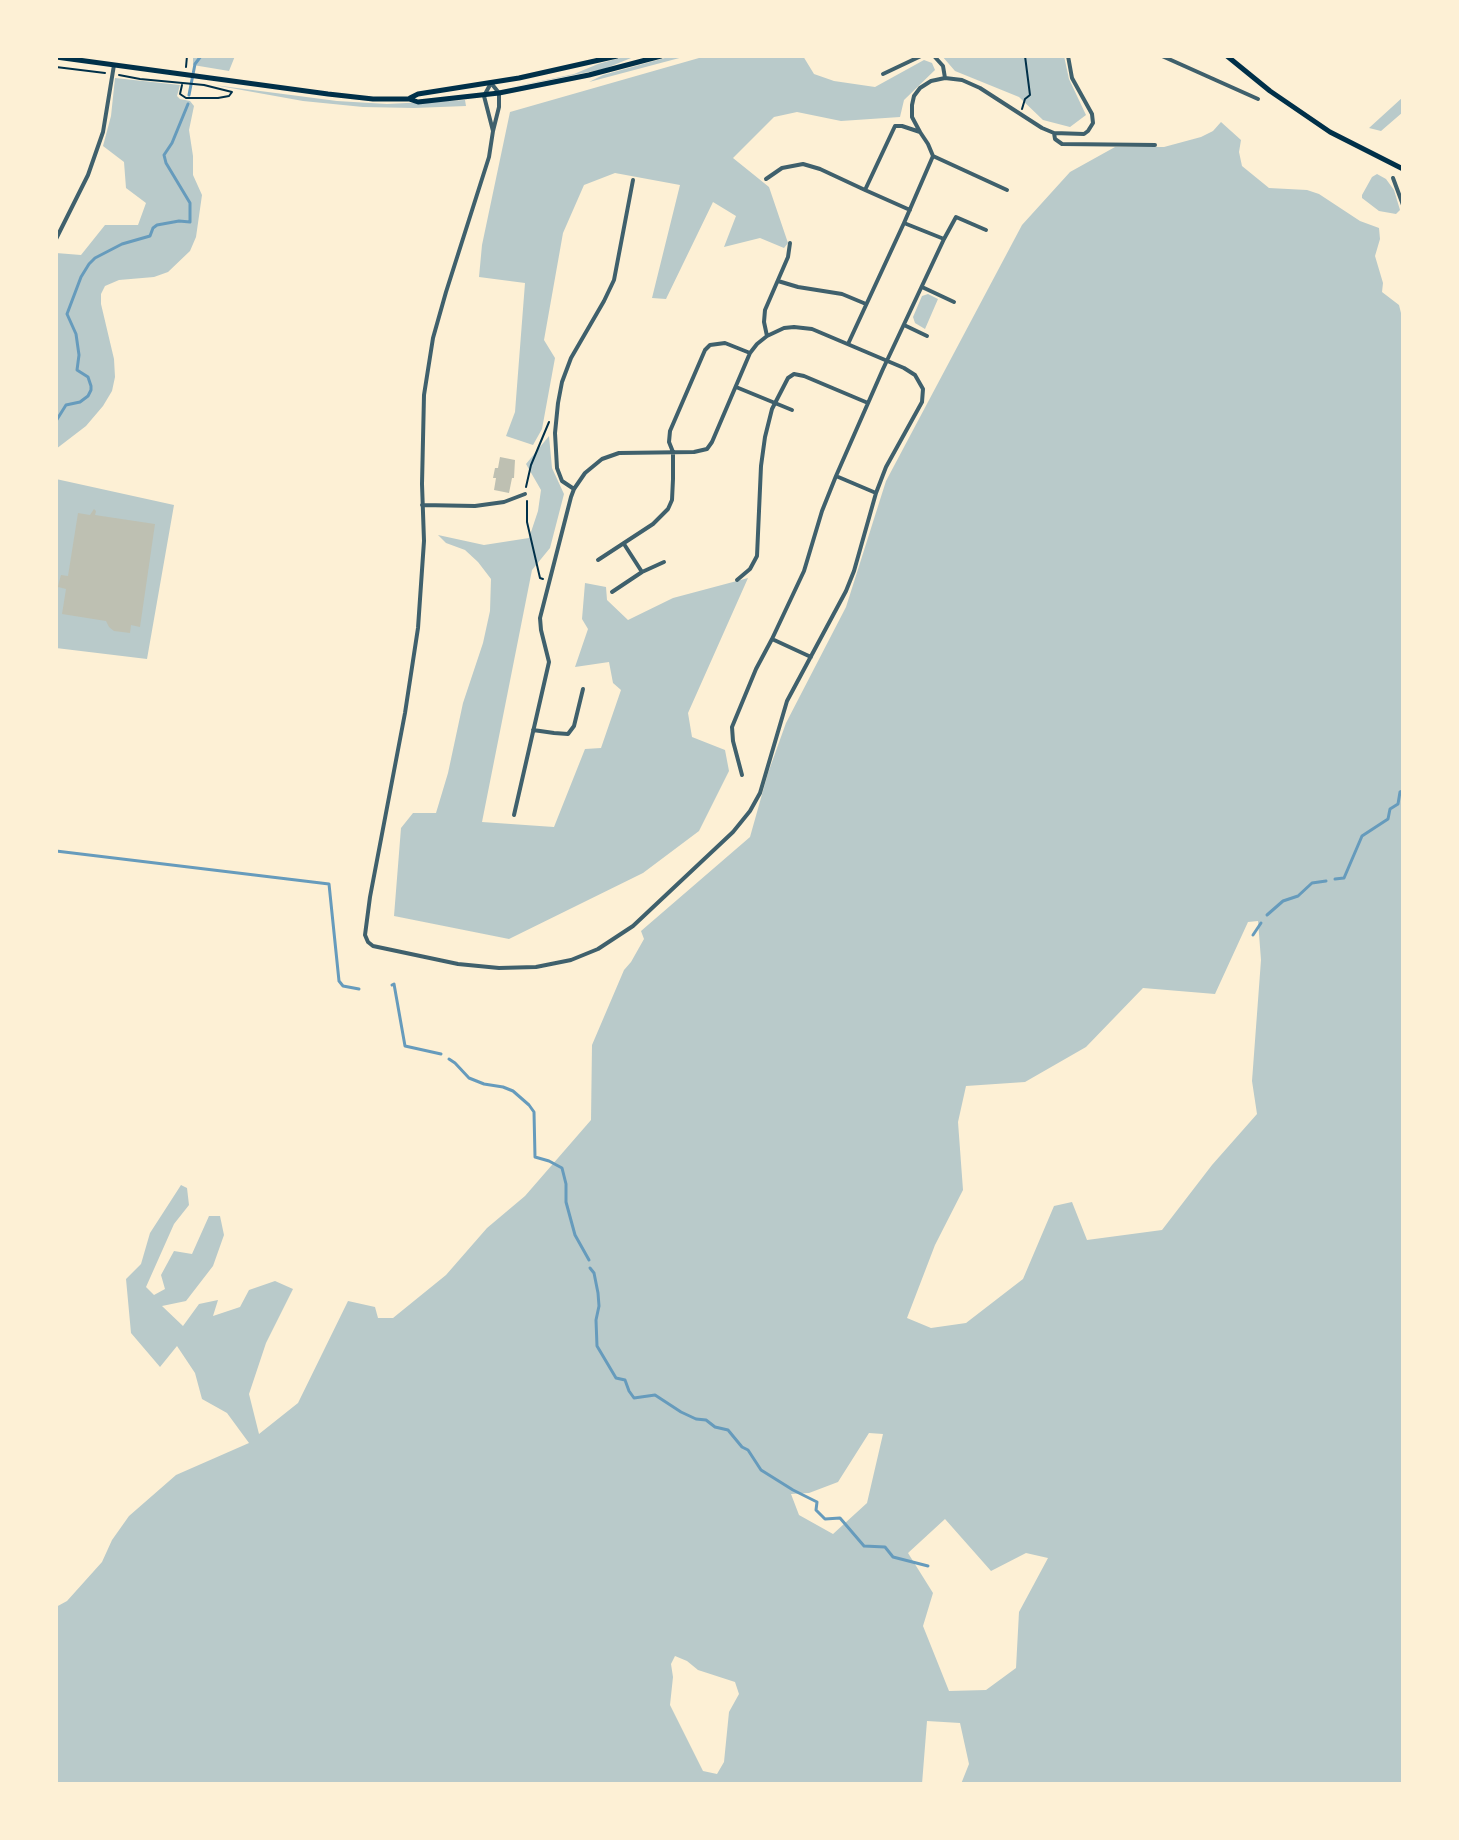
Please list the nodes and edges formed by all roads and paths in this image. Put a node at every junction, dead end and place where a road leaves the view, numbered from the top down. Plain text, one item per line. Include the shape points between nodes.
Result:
1 (187, 56) edge
2 (617, 56) edge
3 (661, 56) edge
4 (921, 56) edge
5 (934, 56) edge
6 (1025, 56) edge
7 (1068, 56) edge
8 (1162, 56) edge
9 (1227, 56) edge
10 (56, 57) edge
11 (114, 65) junction
12 (186, 67) dead end
13 (883, 74) dead end
14 (945, 78) junction
15 (163, 80) dead end
16 (183, 81) dead end
17 (491, 83) junction
18 (499, 93) junction
19 (484, 96) junction
20 (409, 99) junction
21 (1258, 99) dead end
22 (1019, 113) junction
23 (493, 131) junction
24 (920, 132) junction
25 (1054, 133) junction
26 (1155, 145) dead end
27 (933, 156) junction
28 (1403, 169) edge
29 (1393, 178) dead end
30 (766, 179) dead end
31 (633, 180) dead end
32 (865, 190) junction
33 (1007, 190) dead end
34 (1403, 205) edge
35 (910, 210) junction
36 (904, 223) junction
37 (986, 230) dead end
38 (56, 239) edge
39 (944, 239) junction
40 (790, 243) dead end
41 (778, 281) junction
42 (922, 287) junction
43 (954, 302) dead end
44 (866, 304) junction
45 (904, 325) junction
46 (767, 336) junction
47 (927, 336) dead end
48 (848, 344) junction
49 (750, 353) junction
50 (887, 360) junction
51 (736, 387) junction
52 (868, 403) junction
53 (774, 404) junction
54 (792, 410) dead end
55 (556, 416) junction
56 (673, 452) junction
57 (836, 476) junction
58 (574, 489) junction
59 (876, 493) junction
60 (525, 494) junction
61 (422, 505) junction
62 (624, 542) junction
63 (598, 560) dead end
64 (664, 562) dead end
65 (642, 572) junction
66 (737, 580) dead end
67 (549, 582) junction
68 (612, 592) dead end
69 (772, 639) junction
70 (811, 657) junction
71 (583, 689) dead end
72 (533, 730) junction
73 (742, 775) dead end
74 (514, 815) dead end

1 - 12 path
2 - 17 main road
3 - 18 main road
4 - 13 street
5 - 14 street
6 - 22 path via 1030,95
7 - 25 street via 1093,123 1084,134
8 - 21 street
9 - 28 main road via 1330,132
10 - 11 main road
11 - 20 main road via 345,96
11 - 38 street via 103,132
14 - 22 street via 980,88
14 - 24 street via 931,81 914,96 912,117
15 - 16 path via 204,85 232,92 218,98 186,98 180,94
17 - 18 street
17 - 19 street
17 - 20 main road
18 - 19 main road
18 - 23 street
19 - 20 main road
19 - 23 street
22 - 25 street
23 - 61 street via 484,177 433,338 424,395
24 - 27 street
24 - 32 street via 895,126
25 - 26 street via 1067,145
27 - 33 street
27 - 35 street
29 - 34 street
30 - 32 street via 782,168 803,164
31 - 55 street via 614,280 568,365
32 - 35 street
35 - 36 street
36 - 39 street
36 - 44 street
37 - 39 street via 956,217
39 - 42 street
40 - 41 street
41 - 44 street
41 - 46 street via 765,310
42 - 43 street
42 - 45 street
44 - 48 street
45 - 47 street
45 - 50 street
46 - 48 street via 804,327
46 - 49 street
48 - 50 street
49 - 51 street
49 - 56 street via 720,343 705,350 671,427
50 - 52 street
50 - 59 street via 915,375 923,395
51 - 53 street
51 - 56 street via 710,446 698,452
52 - 53 street via 797,374 788,378
52 - 57 street
53 - 54 street
53 - 66 street via 761,466 758,551 750,569
55 - 58 street via 558,472
55 - 60 path via 544,431
56 - 58 street via 609,456 590,468
56 - 62 street via 668,509
57 - 59 street
57 - 69 street via 804,571
58 - 67 street
59 - 70 street via 843,600
60 - 61 street via 475,506
60 - 67 path via 540,578
61 - 70 street via 418,628 365,931 377,948 518,969 571,960 616,938 750,811 763,785 783,712
62 - 63 street
62 - 65 street
64 - 65 street
65 - 68 street
67 - 72 street via 540,623 549,662
69 - 70 street
69 - 73 street via 732,727
71 - 72 street via 568,734
72 - 74 street

